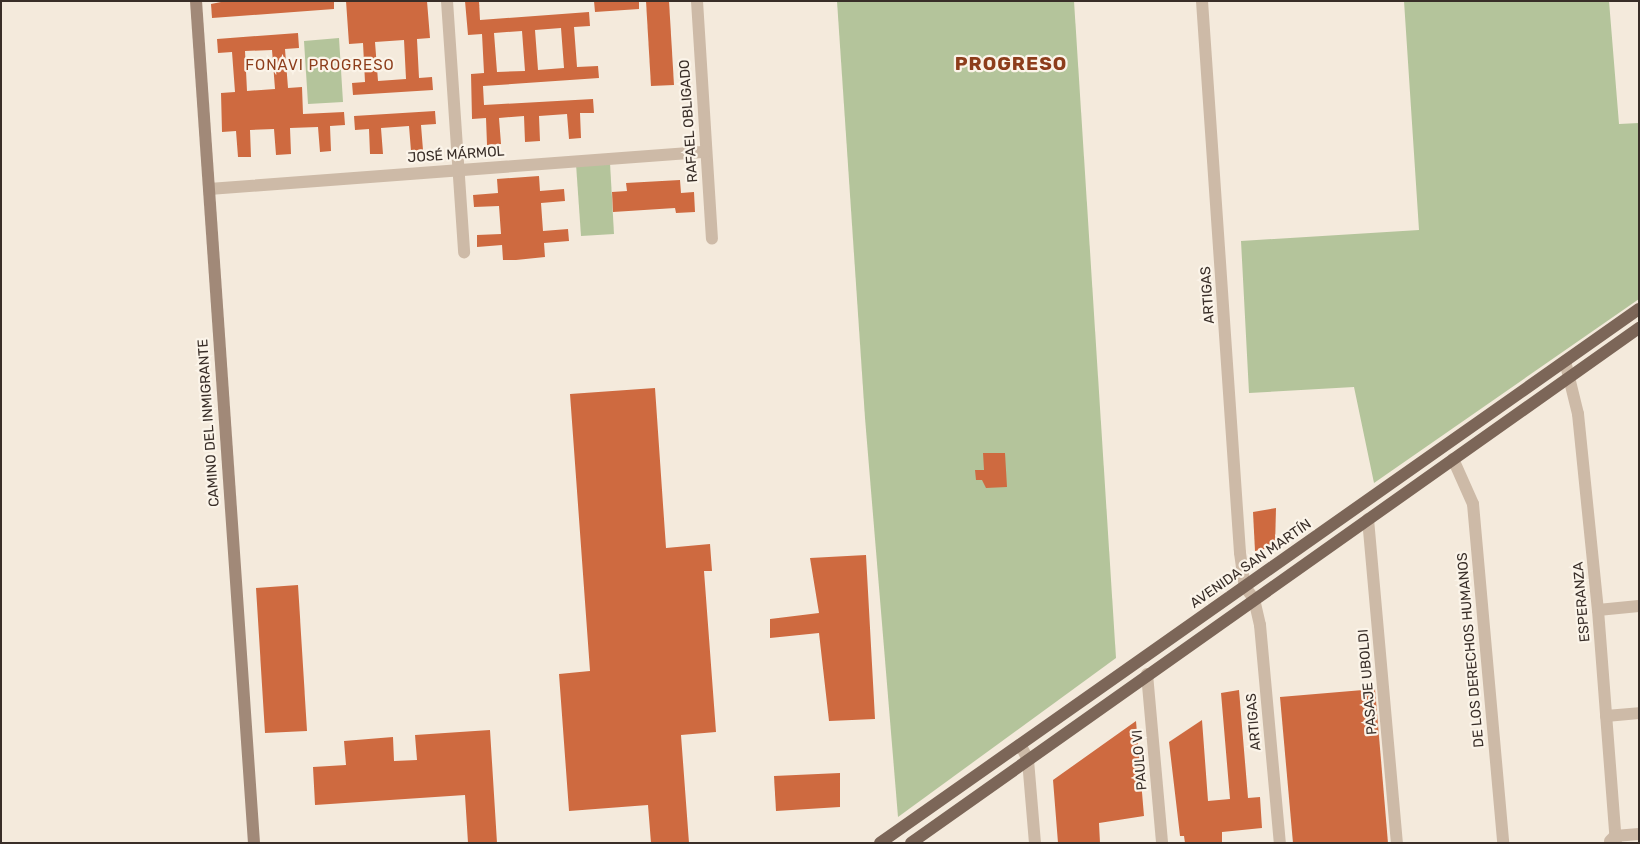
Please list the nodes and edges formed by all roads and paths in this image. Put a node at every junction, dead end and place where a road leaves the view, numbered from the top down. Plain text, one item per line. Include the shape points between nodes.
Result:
1 (196, 1) edge
2 (447, 1) edge
3 (697, 1) edge
4 (1202, 1) edge
5 (706, 152) junction
6 (459, 170) junction
7 (208, 189) junction
8 (712, 239) dead end
9 (464, 252) dead end
10 (1639, 309) edge
11 (1639, 328) edge
12 (1565, 361) junction
13 (1570, 377) junction
14 (1454, 459) junction
15 (1368, 519) junction
16 (1245, 587) junction
17 (1254, 599) junction
18 (1639, 606) edge
19 (1598, 610) junction
20 (1148, 674) junction
21 (1639, 713) edge
22 (1606, 716) junction
23 (1021, 746) junction
24 (1028, 760) junction
25 (1639, 834) edge
26 (1613, 840) edge
27 (254, 843) edge
28 (880, 843) edge
29 (910, 843) edge
30 (1035, 843) edge
31 (1162, 843) edge
32 (1280, 843) edge
33 (1397, 843) edge
34 (1504, 843) edge

1 - 7 main road, CAMINO DEL INMIGRANTE
2 - 6 street
3 - 5 street, RAFAEL OBLIGADO
4 - 16 street, ARTIGAS
5 - 6 street, JOSÉ MÁRMOL
5 - 8 street, RAFAEL OBLIGADO
6 - 7 street, JOSÉ MÁRMOL
6 - 9 street
7 - 27 main road, CAMINO DEL INMIGRANTE
10 - 12 main road, AVENIDA SAN MARTÍN
11 - 13 main road
12 - 13 street, ESPERANZA
12 - 16 main road, AVENIDA SAN MARTÍN
13 - 14 main road
13 - 19 street, ESPERANZA via 1578,414
14 - 15 main road
14 - 34 street, DE LOS DERECHOS HUMANOS via 1473,504
15 - 17 main road
15 - 33 street, PASAJE UBOLDI
16 - 17 street
16 - 23 main road, AVENIDA SAN MARTÍN
17 - 20 main road
17 - 32 street, ARTIGAS via 1260,625
18 - 19 street
19 - 22 street, ESPERANZA
20 - 24 main road
20 - 31 street, PAULO VI
21 - 22 street
22 - 26 street, ESPERANZA
23 - 24 street
23 - 28 main road, AVENIDA SAN MARTÍN
24 - 29 main road
24 - 30 street
25 - 26 street

